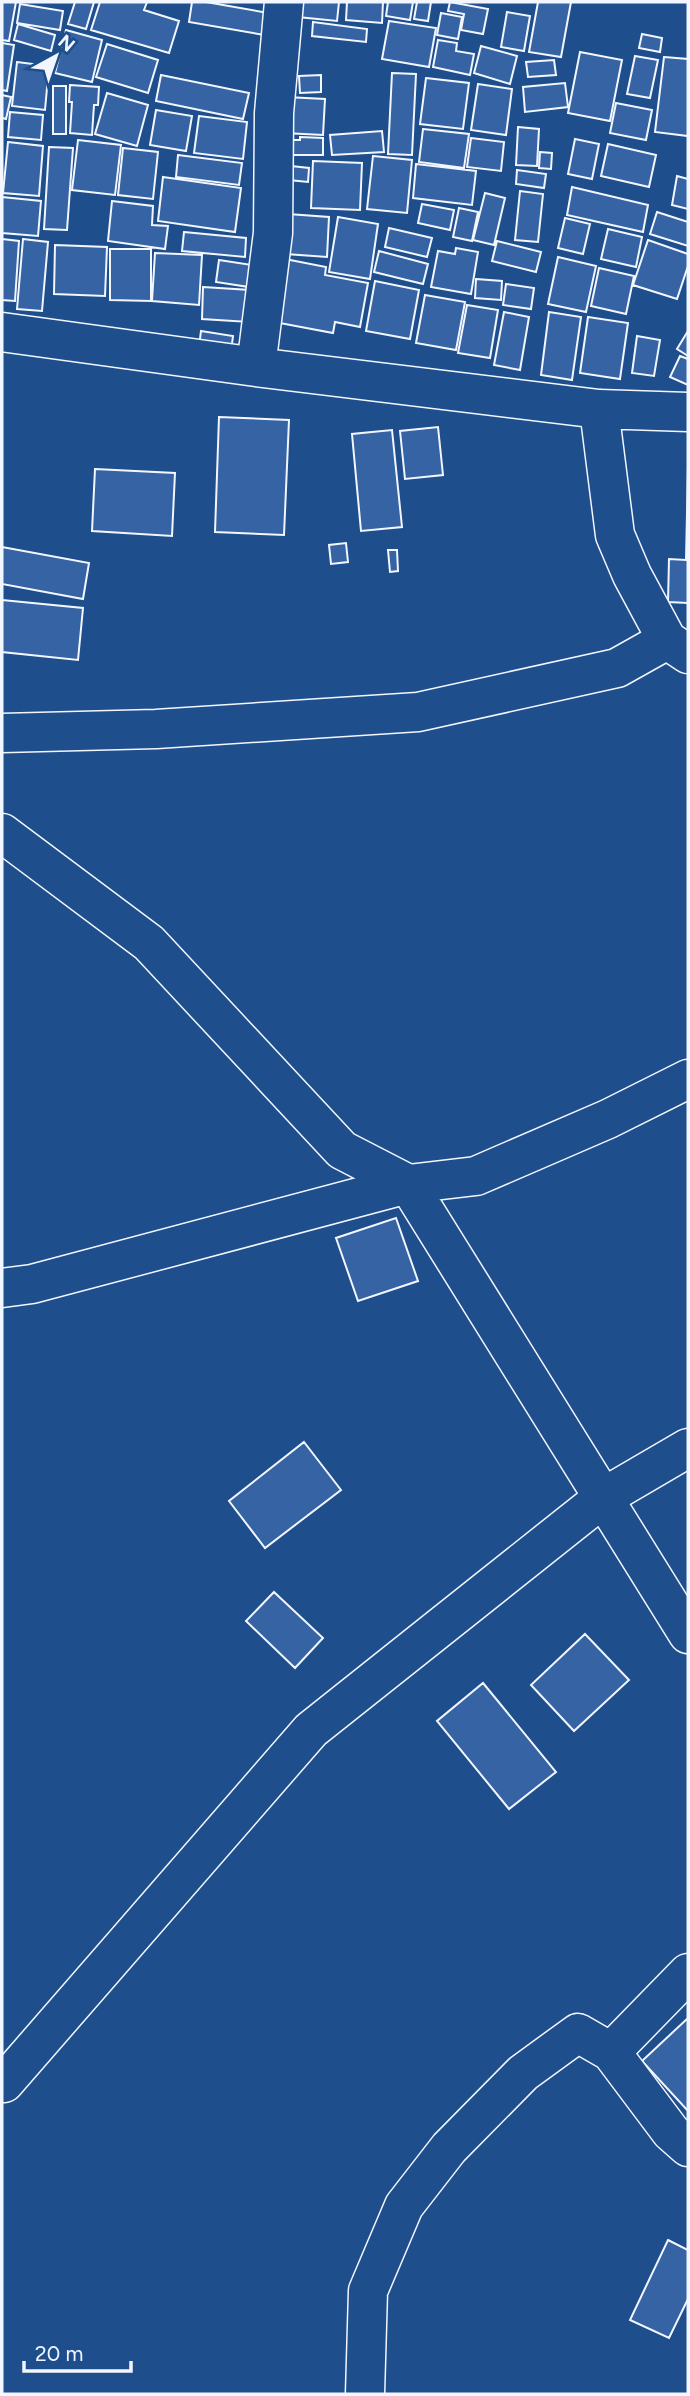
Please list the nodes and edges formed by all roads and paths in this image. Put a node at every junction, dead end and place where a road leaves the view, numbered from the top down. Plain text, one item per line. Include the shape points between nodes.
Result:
1 (284, 2) edge
2 (2, 332) edge
3 (256, 367) junction
4 (599, 409) junction
5 (688, 412) edge
6 (677, 647) edge
7 (2, 733) edge
8 (2, 832) edge
9 (688, 1079) edge
10 (408, 1184) junction
11 (2, 1288) edge
12 (688, 1448) edge
13 (604, 1497) junction
14 (688, 1634) edge
15 (688, 1973) edge
16 (611, 2052) junction
17 (4, 2084) dead end
18 (688, 2147) edge
19 (365, 2394) edge

1 - 3 street via 274,113 273,233
2 - 3 street
3 - 4 street
4 - 5 street
4 - 6 street via 615,535 632,575
6 - 7 street via 617,668 418,712 156,729
8 - 10 street via 149,943 342,1150
9 - 10 street via 476,1176
10 - 11 street via 32,1284
10 - 13 street
12 - 13 street
13 - 14 street
13 - 17 street via 311,1730
15 - 16 street
16 - 18 street via 671,2132
16 - 19 street via 578,2033 555,2048 523,2073 449,2148 404,2206 368,2291

